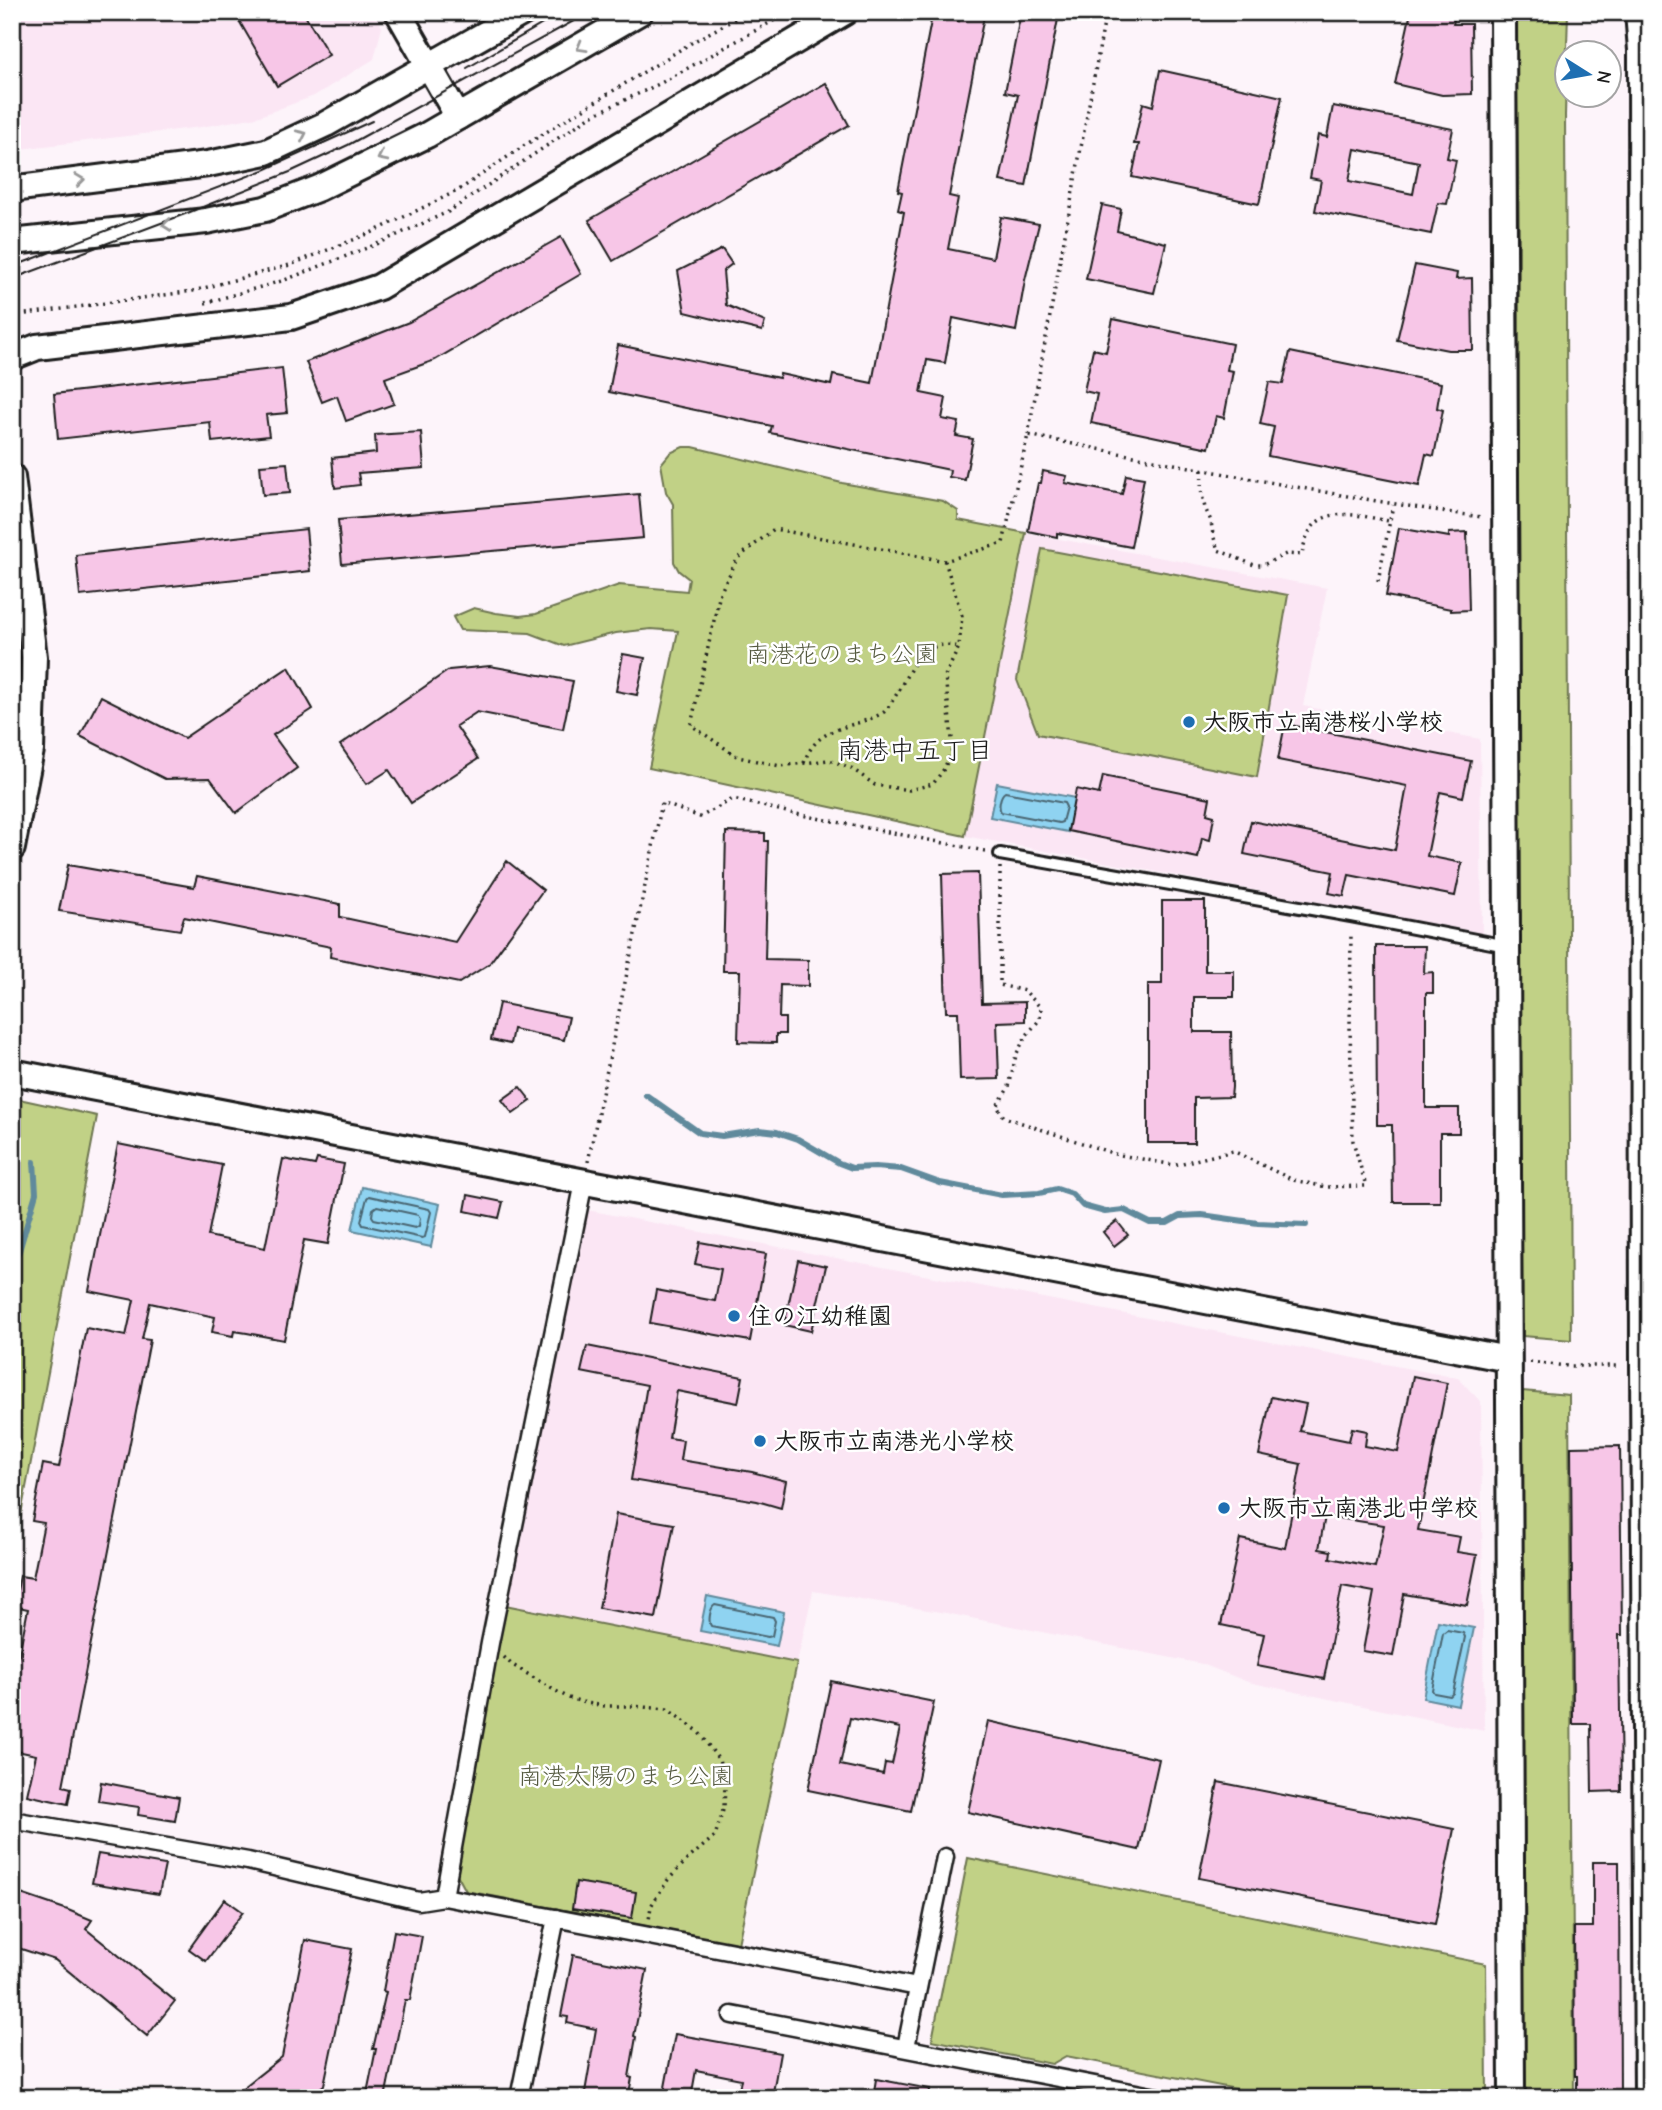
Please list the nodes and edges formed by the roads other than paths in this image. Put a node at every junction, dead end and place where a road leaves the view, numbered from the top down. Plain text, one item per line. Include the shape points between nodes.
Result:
1 (398, 12) edge
2 (524, 12) edge
3 (640, 12) edge
4 (845, 12) edge
5 (1503, 12) edge
6 (1638, 12) edge
7 (429, 66) junction
8 (458, 117) junction
9 (12, 189) edge
10 (12, 242) edge
11 (12, 357) edge
12 (12, 477) edge
13 (12, 848) edge
14 (1000, 854) road end
15 (1508, 946) junction
16 (12, 1072) edge
17 (584, 1182) junction
18 (1508, 1359) junction
19 (1647, 1485) edge
20 (1647, 1517) edge
21 (12, 1820) edge
22 (945, 1857) dead end
23 (444, 1897) junction
24 (556, 1918) junction
25 (918, 1987) junction
26 (732, 2015) dead end
27 (906, 2047) junction
28 (519, 2098) edge
29 (1162, 2098) edge
30 (1512, 2098) edge
31 (1647, 2098) edge

1 - 7 street
2 - 7 street
3 -> 8 street
4 - 11 street via 379,286 290,317 37,347
5 - 15 street
6 - 19 street
7 - 8 street
9 -> 7 street via 208,164 266,152
8 -> 10 street via 319,188 265,209 206,221
12 - 13 street via 34,657 31,750
14 - 15 lane
15 - 18 street
16 - 17 street
17 - 18 street
17 - 23 street via 490,1643
18 - 30 street
19 - 20 street
20 - 31 street
21 - 23 street via 248,1861 419,1901
22 - 25 street
23 - 24 street
24 - 25 street
24 - 28 street
25 - 27 street
26 - 27 street
27 - 29 street

